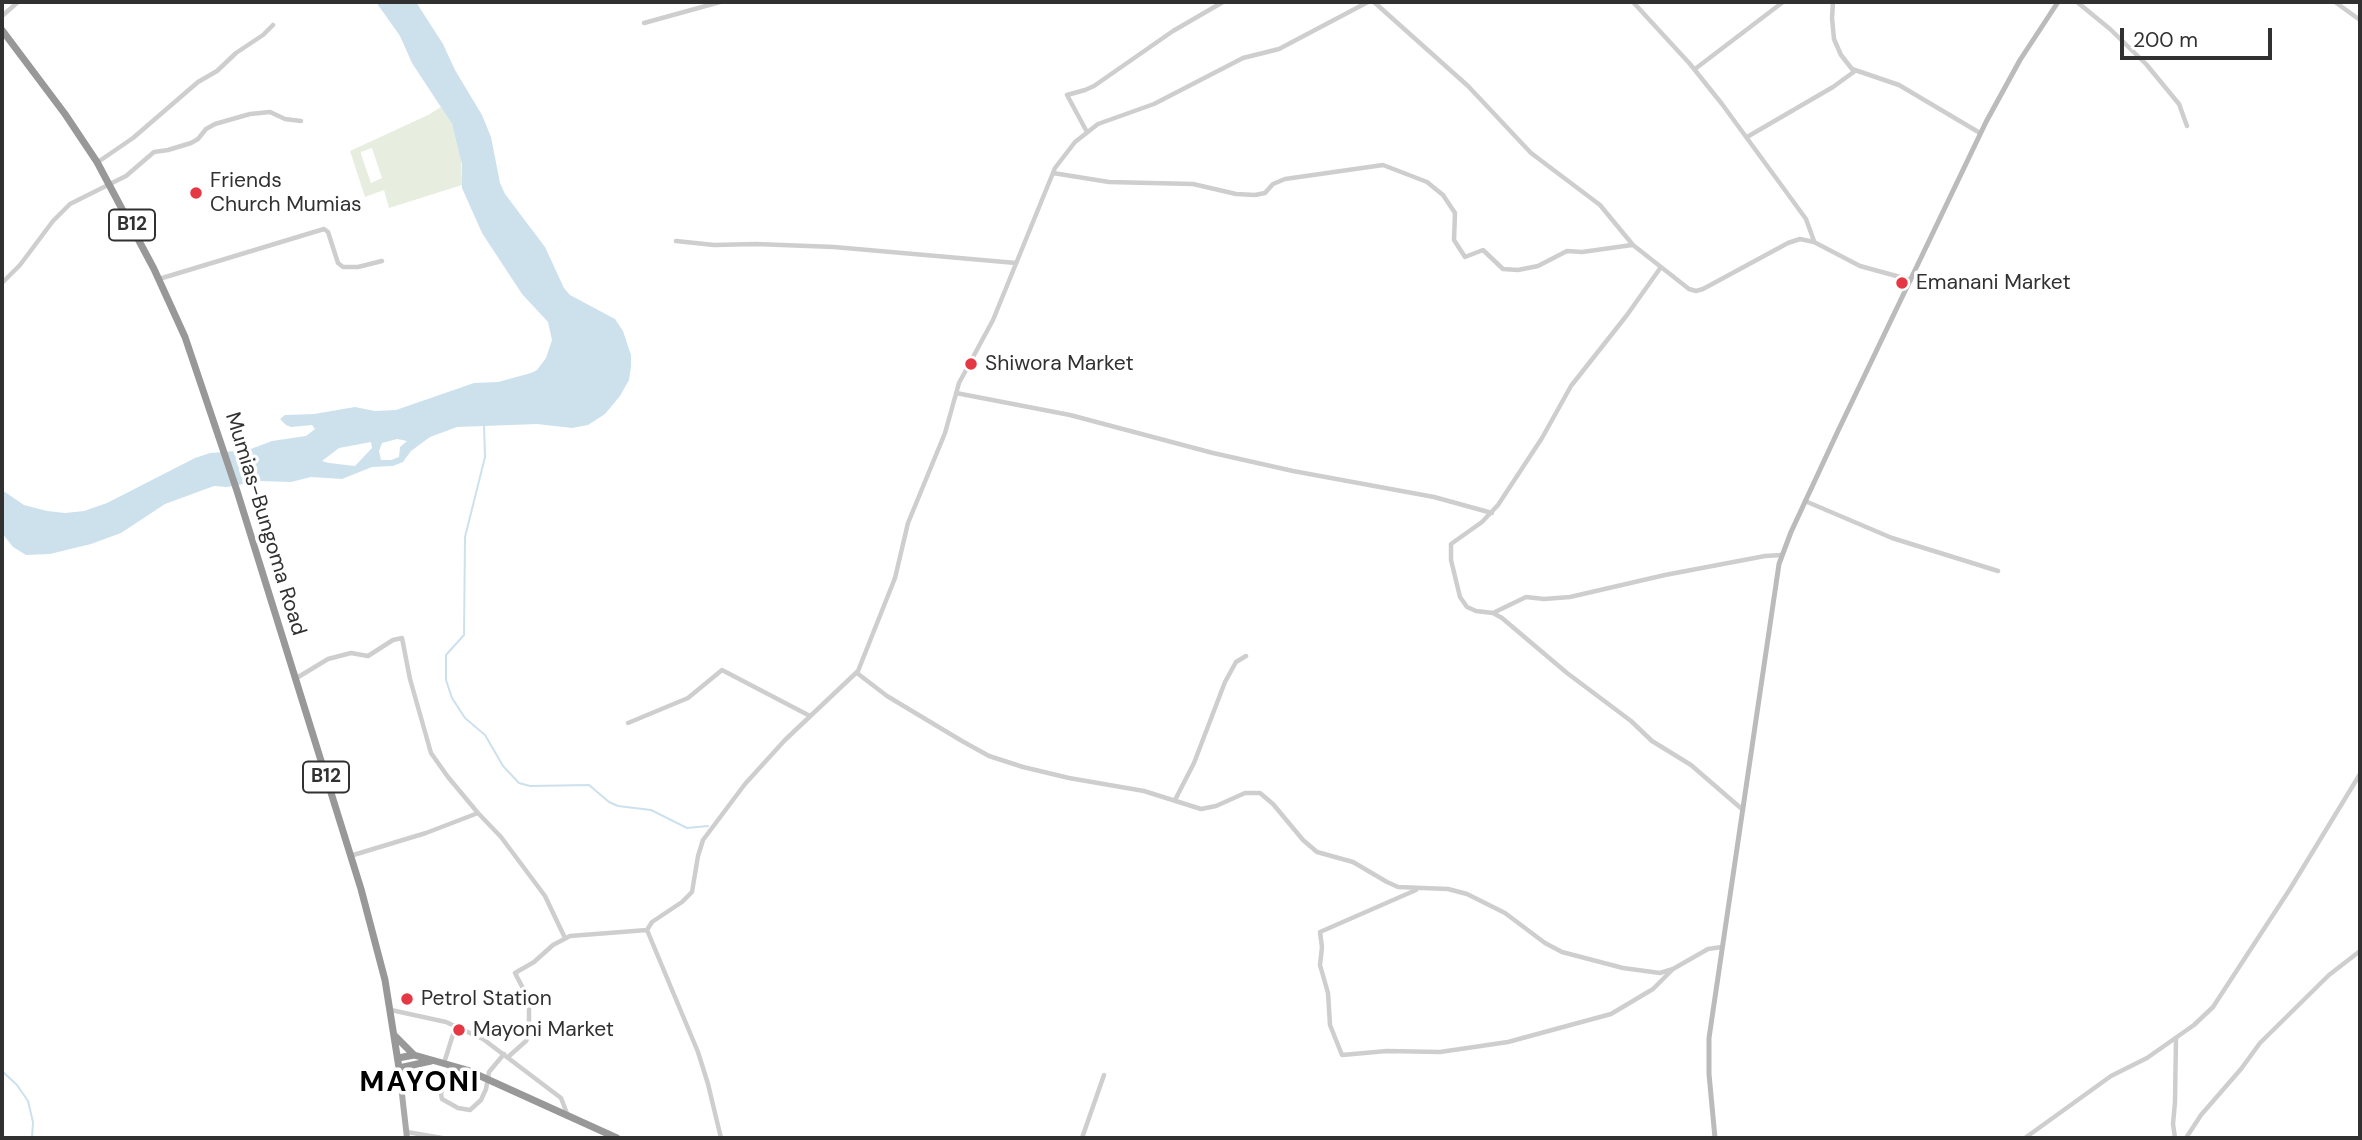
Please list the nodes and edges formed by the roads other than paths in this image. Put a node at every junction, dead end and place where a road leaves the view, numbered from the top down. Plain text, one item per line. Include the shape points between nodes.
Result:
1 (18, 2) edge
2 (720, 2) edge
3 (1223, 2) edge
4 (1368, 2) edge
5 (1374, 2) edge
6 (1633, 2) edge
7 (1783, 2) edge
8 (1833, 2) edge
9 (2058, 2) edge
10 (2077, 2) edge
11 (2335, 2) edge
12 (2, 16) edge
13 (2360, 20) edge
14 (644, 23) dead end
15 (273, 25) dead end
16 (2, 30) edge
17 (1695, 69) junction
18 (1855, 71) junction
19 (301, 121) dead end
20 (2187, 126) dead end
21 (1087, 132) junction
22 (1980, 133) junction
23 (1747, 137) junction
24 (97, 163) junction
25 (1053, 173) junction
26 (110, 184) junction
27 (676, 240) dead end
28 (1814, 242) junction
29 (1633, 245) junction
30 (382, 261) dead end
31 (1016, 262) junction
32 (1661, 267) junction
33 (159, 279) junction
34 (1911, 280) junction
35 (2, 283) edge
36 (956, 393) junction
37 (1805, 501) junction
38 (1492, 513) junction
39 (1782, 555) junction
40 (1998, 571) dead end
41 (1493, 613) junction
42 (1247, 656) dead end
43 (857, 673) junction
44 (295, 679) junction
45 (810, 716) junction
46 (628, 723) dead end
47 (2360, 774) edge
48 (1175, 800) junction
49 (1743, 810) junction
50 (478, 813) junction
51 (350, 856) junction
52 (1418, 889) junction
53 (647, 930) junction
54 (565, 938) junction
55 (1722, 947) junction
56 (2360, 951) edge
57 (1673, 970) junction
58 (391, 1010) junction
59 (456, 1025) junction
60 (395, 1036) junction
61 (2176, 1038) junction
62 (414, 1055) junction
63 (506, 1056) junction
64 (398, 1058) junction
65 (431, 1061) junction
66 (448, 1064) junction
67 (399, 1068) junction
68 (1104, 1075) dead end
69 (488, 1079) junction
70 (568, 1115) junction
71 (407, 1135) edge
72 (442, 1138) edge
73 (617, 1138) edge
74 (721, 1138) edge
75 (1082, 1138) edge
76 (1715, 1138) edge
77 (2025, 1138) edge
78 (2175, 1138) edge
79 (2186, 1138) edge

1 - 12 street
2 - 14 street
3 - 21 street via 1089,89 1067,95
4 - 21 street via 1279,50 1236,61
5 - 29 street via 1468,86 1531,153 1600,205
6 - 17 street
7 - 17 street
8 - 18 street via 1834,39
9 - 22 street
10 - 20 street via 2146,64 2179,104
11 - 13 street
15 - 24 street
16 - 24 highway, Mumias-Bungoma Road / B12
17 - 23 street
18 - 22 street via 1899,85
18 - 23 street
19 - 26 street via 270,112 222,121 196,141 154,152
21 - 25 street
22 - 34 street
23 - 28 street via 1806,219
24 - 26 highway, Mumias-Bungoma Road / B12
25 - 29 street via 1109,182 1193,184 1255,195 1293,177 1383,166 1427,182 1443,195 1455,213 1454,240 1465,257 1483,250 1503,269 1518,270 1538,266 1567,251
25 - 31 street
26 - 33 highway, Mumias-Bungoma Road / B12
26 - 35 street via 62,211
27 - 31 street via 714,246 834,247
28 - 32 street via 1800,239 1788,243 1699,291 1689,289
28 - 34 street via 1860,266
29 - 32 street
30 - 33 street via 343,267 324,229
31 - 36 street
32 - 38 street via 1571,386
33 - 44 highway, Mumias-Bungoma Road / B12 via 185,337 221,442
34 - 37 street
36 - 38 street
36 - 43 street via 908,523 895,578
37 - 39 street
37 - 40 street via 1892,538
38 - 41 street via 1450,548 1462,601 1473,611
39 - 41 street via 1570,597 1529,597
39 - 49 street
41 - 49 street
42 - 48 street via 1236,662 1225,682
43 - 45 street
43 - 48 street via 887,696 989,756 1041,772
44 - 50 street via 328,659 351,653 368,656 402,638 430,752
44 - 51 highway, Mumias-Bungoma Road / B12
45 - 46 street via 722,670 688,698
45 - 53 street via 769,756 708,830 692,892
47 - 61 street via 2218,1000
48 - 52 street via 1205,809 1245,793 1260,793 1312,849 1357,864 1393,885
49 - 55 street
50 - 51 street
50 - 54 street via 545,896
51 - 58 highway, Mumias-Bungoma Road / B12
52 - 57 street via 1467,894 1505,913 1562,952 1640,971
52 - 57 street via 1320,932 1320,965 1330,1025 1342,1055 1440,1052 1508,1042 1607,1015 1653,989
53 - 54 street
53 - 74 street via 700,1059
54 - 63 street via 515,973 529,1003 529,1034
55 - 57 street via 1708,948
55 - 76 street via 1708,1056
56 - 79 street via 2259,1043
58 - 59 street
58 - 60 highway, Mumias-Bungoma Road / B12
59 - 63 street
59 - 66 street
60 - 62 highway
60 - 64 highway, Mumias-Bungoma Road / B12
61 - 77 street via 2142,1062 2111,1076
61 - 78 street
62 - 64 highway
62 - 65 highway
63 - 69 street via 491,1069
63 - 70 street via 561,1098
64 - 67 highway, Mumias-Bungoma Road / B12
65 - 66 highway
65 - 67 highway
66 - 69 highway
66 - 69 street via 441,1096 458,1108 470,1110 476,1105
67 - 71 main road
68 - 75 street
69 - 70 highway
70 - 73 highway
71 - 72 street

